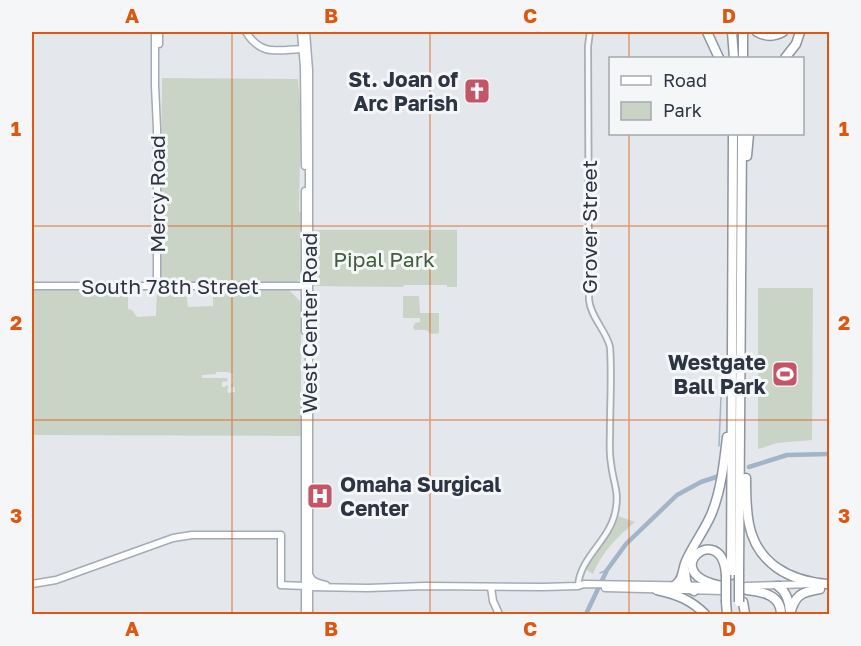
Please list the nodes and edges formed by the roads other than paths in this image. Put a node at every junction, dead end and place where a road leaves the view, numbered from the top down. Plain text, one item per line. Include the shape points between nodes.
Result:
1 (157, 32) edge
2 (246, 32) edge
3 (251, 32) edge
4 (301, 32) edge
5 (306, 32) edge
6 (590, 32) edge
7 (707, 32) edge
8 (733, 32) edge
9 (743, 32) edge
10 (757, 32) edge
11 (783, 32) edge
12 (800, 32) edge
13 (305, 47) junction
14 (719, 57) edge
15 (734, 57) edge
16 (743, 57) edge
17 (786, 57) edge
18 (732, 135) edge
19 (742, 135) edge
20 (749, 135) edge
21 (742, 237) junction
22 (32, 286) edge
23 (307, 286) junction
24 (157, 287) junction
25 (728, 456) junction
26 (739, 490) junction
27 (688, 556) junction
28 (309, 572) junction
29 (735, 575) junction
30 (32, 584) edge
31 (326, 585) junction
32 (675, 585) junction
33 (308, 586) junction
34 (384, 586) junction
35 (582, 586) junction
36 (613, 586) junction
37 (827, 586) edge
38 (491, 587) junction
39 (691, 588) junction
40 (724, 588) joint
41 (780, 588) junction
42 (746, 589) joint
43 (657, 590) junction
44 (735, 602) junction
45 (307, 615) edge
46 (499, 615) edge
47 (705, 615) edge
48 (729, 615) edge
49 (739, 615) edge
50 (746, 615) edge
51 (781, 615) edge
52 (790, 615) edge

1 - 24 main road, Mercy Road
2 - 13 main road via 264,49
3 - 13 main road via 265,45
4 - 13 main road, West Center Road
5 - 13 main road, West Center Road
6 - 35 street, Grover Street via 589,300 610,347 610,462 617,500 610,527 578,576
7 - 14 highway
8 - 15 highway
9 - 16 highway
10 - 11 highway via 771,36
12 - 17 highway
13 - 23 main road, West Center Road
18 - 25 highway
19 - 21 highway
20 - 21 highway
21 - 26 highway via 743,452
22 - 24 main road, South 78th Street
23 - 24 main road, South 78th Street
23 - 28 main road, West Center Road
23 - 33 main road, West Center Road
25 - 26 highway
25 - 27 highway via 710,516
26 - 29 highway
26 - 37 highway via 749,526 764,556 788,575
27 - 32 highway
27 - 39 highway via 685,573
28 - 31 main road via 310,578
28 - 33 main road, West Center Road
29 - 40 highway via 717,552 706,549 694,557 695,575
29 - 44 highway
29 - 44 highway, bridge
30 - 33 main road via 63,578 182,536 282,535 281,585
31 - 33 main road
31 - 34 main road
32 - 36 main road
32 - 39 main road
33 - 34 main road
33 - 45 main road, West Center Road
34 - 38 main road
35 - 36 main road
35 - 38 main road
36 - 43 main road
37 - 41 main road
37 - 52 highway via 797,598
38 - 46 main road
39 - 40 main road
39 - 43 main road
41 - 42 main road
41 - 52 highway via 789,603
42 - 51 highway via 772,597
43 - 47 highway via 683,598
44 - 48 highway
44 - 49 highway
44 - 50 highway

